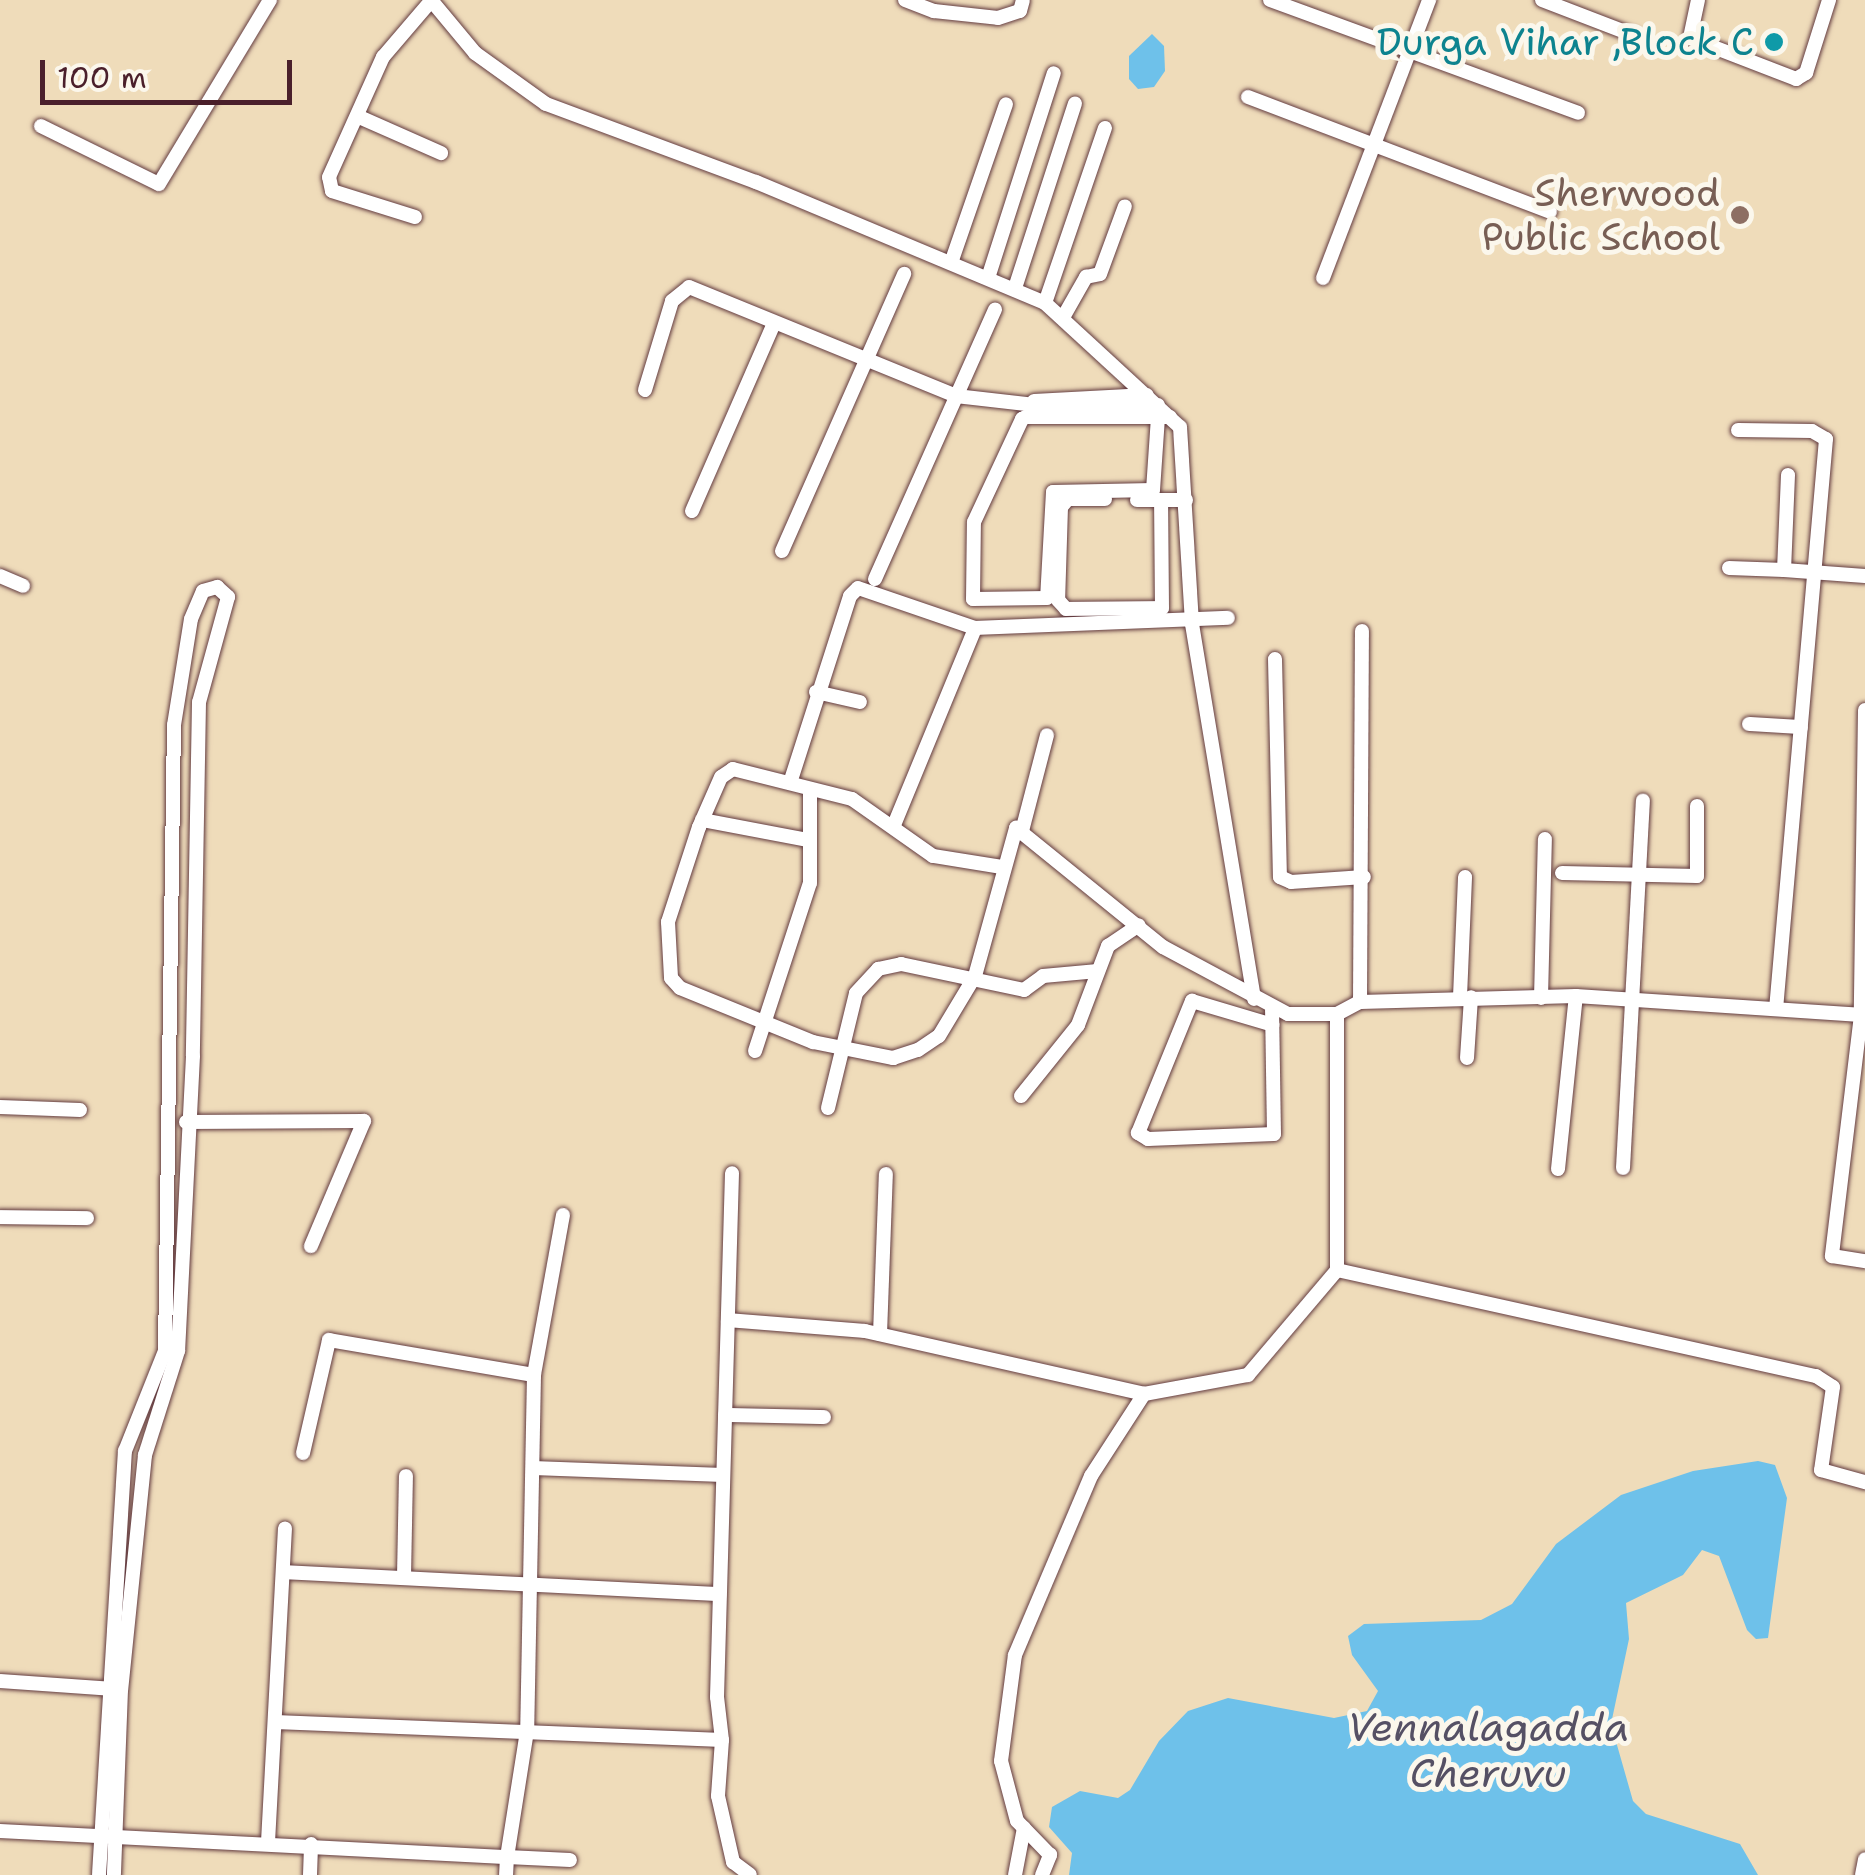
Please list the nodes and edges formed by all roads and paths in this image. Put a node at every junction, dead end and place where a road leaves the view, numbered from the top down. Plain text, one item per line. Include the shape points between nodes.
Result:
1 (270, 0) edge
2 (431, 0) edge
3 (905, 0) edge
4 (1024, 0) edge
5 (1270, 0) edge
6 (1429, 0) edge
7 (1542, 0) edge
8 (1698, 0) edge
9 (1829, 0) edge
10 (928, 4) edge
11 (1636, 36) dead end
12 (1410, 52) junction
13 (1054, 73) dead end
14 (1248, 96) dead end
15 (1075, 103) dead end
16 (1006, 104) dead end
17 (1578, 114) dead end
18 (356, 116) junction
19 (41, 126) dead end
20 (1105, 128) dead end
21 (1375, 143) junction
22 (441, 153) dead end
23 (1125, 206) dead end
24 (1550, 212) dead end
25 (415, 216) dead end
26 (951, 263) junction
27 (904, 274) dead end
28 (988, 278) junction
29 (1323, 278) dead end
30 (1015, 288) junction
31 (1045, 303) junction
32 (996, 310) dead end
33 (1064, 314) junction
34 (774, 324) junction
35 (862, 360) junction
36 (645, 390) dead end
37 (956, 396) junction
38 (1162, 414) junction
39 (1738, 430) dead end
40 (1788, 475) dead end
41 (1160, 500) junction
42 (1186, 500) junction
43 (692, 511) dead end
44 (782, 551) dead end
45 (1729, 568) dead end
46 (1784, 570) junction
47 (1819, 573) junction
48 (0, 576) edge
49 (1865, 576) edge
50 (875, 580) dead end
51 (23, 586) dead end
52 (1159, 617) junction
53 (1228, 618) dead end
54 (1192, 624) junction
55 (975, 628) junction
56 (1362, 631) dead end
57 (1276, 659) dead end
58 (816, 692) junction
59 (860, 702) dead end
60 (1865, 710) edge
61 (1749, 724) dead end
62 (1801, 727) junction
63 (1047, 735) dead end
64 (1864, 766) edge
65 (790, 783) junction
66 (810, 790) junction
67 (1643, 800) dead end
68 (1697, 806) dead end
69 (702, 820) junction
70 (894, 825) junction
71 (1022, 831) junction
72 (1544, 839) dead end
73 (808, 840) junction
74 (1002, 867) junction
75 (1562, 873) dead end
76 (1644, 875) junction
77 (1464, 876) dead end
78 (1364, 877) junction
79 (1139, 926) junction
80 (1098, 971) junction
81 (975, 976) junction
82 (1576, 996) junction
83 (1466, 997) junction
84 (1541, 998) junction
85 (1254, 999) junction
86 (1634, 1000) junction
87 (1360, 1002) junction
88 (1272, 1007) junction
89 (1776, 1009) junction
90 (1337, 1014) junction
91 (1863, 1015) edge
92 (766, 1022) junction
93 (1272, 1025) junction
94 (842, 1047) junction
95 (755, 1051) dead end
96 (1467, 1058) dead end
97 (1021, 1096) dead end
98 (0, 1107) edge
99 (828, 1108) dead end
100 (80, 1110) dead end
101 (186, 1122) junction
102 (1622, 1168) dead end
103 (1558, 1169) dead end
104 (732, 1173) dead end
105 (886, 1174) dead end
106 (562, 1215) dead end
107 (0, 1217) edge
108 (87, 1218) dead end
109 (311, 1246) dead end
110 (1865, 1261) edge
111 (1337, 1270) junction
112 (728, 1320) junction
113 (880, 1334) junction
114 (534, 1376) junction
115 (1144, 1394) junction
116 (725, 1415) junction
117 (824, 1418) dead end
118 (128, 1442) junction
119 (147, 1451) junction
120 (303, 1453) dead end
121 (533, 1468) junction
122 (723, 1475) junction
123 (406, 1476) dead end
124 (1865, 1482) edge
125 (286, 1528) dead end
126 (284, 1572) junction
127 (404, 1577) junction
128 (532, 1584) junction
129 (719, 1594) junction
130 (0, 1681) edge
131 (114, 1689) junction
132 (276, 1722) junction
133 (526, 1731) junction
134 (722, 1740) junction
135 (1024, 1828) junction
136 (0, 1831) edge
137 (108, 1834) junction
138 (268, 1842) junction
139 (311, 1844) junction
140 (508, 1857) junction
141 (1865, 1859) edge
142 (570, 1860) dead end
143 (99, 1875) edge
144 (114, 1875) edge
145 (310, 1875) edge
146 (506, 1875) edge
147 (750, 1875) edge
148 (1015, 1875) edge
149 (1042, 1875) edge
150 (1862, 1875) edge

1 - 19 street via 159,184
2 - 18 street via 383,57
2 - 26 street via 475,54 546,104
3 - 10 street
4 - 10 street via 1020,11 998,18
5 - 12 street
6 - 12 street
7 - 11 street
8 - 9 street via 1690,38 1796,79 1806,73
12 - 17 street
12 - 21 street
13 - 28 street
14 - 21 street
15 - 30 street
16 - 26 street
18 - 22 street
18 - 25 street via 329,176 332,191
20 - 31 street
21 - 24 street
21 - 29 street
23 - 33 street via 1100,274 1086,276
26 - 28 street
27 - 35 street
28 - 30 street
30 - 31 street
31 - 33 street
32 - 37 street
33 - 38 street
34 - 35 street
34 - 36 street via 681,287
34 - 43 street
35 - 37 street
35 - 44 street
37 - 38 street
37 - 50 street
38 - 38 street via 1153,490 1053,492 1047,598 973,599 974,522 1022,419
38 - 42 street
39 - 47 street via 1812,431 1826,439
40 - 46 street
41 - 42 street
41 - 52 street
41 - 52 street via 1064,501 1058,600 1066,608
42 - 54 street
45 - 46 street
46 - 47 street
47 - 49 street
47 - 62 street
48 - 51 street
52 - 54 street
52 - 55 street
53 - 54 street
54 - 85 street
55 - 58 street via 858,588
55 - 70 street
56 - 78 street
57 - 78 street via 1280,876 1291,882
58 - 59 street
58 - 65 street
60 - 64 street
61 - 62 street
62 - 89 street
63 - 71 street
64 - 91 street
65 - 66 street
65 - 69 street via 734,769 721,777
66 - 70 street via 852,799
66 - 73 street
67 - 76 street
68 - 76 street via 1697,876
69 - 73 street
69 - 92 street via 668,922 671,978 680,988
70 - 74 street via 933,856
71 - 74 street via 1016,828
71 - 79 street
72 - 84 street
73 - 92 street via 810,883
74 - 81 street
75 - 76 street
76 - 86 street
77 - 83 street
78 - 87 street
79 - 80 street via 1108,946
79 - 85 street
80 - 81 street via 1043,976 1024,990
80 - 97 street via 1078,1025
81 - 94 street via 939,1036 918,1050 893,1058
81 - 94 street via 901,964 878,968 856,993
82 - 84 street
82 - 86 street
82 - 103 street
83 - 84 street
83 - 87 street
83 - 96 street
85 - 88 street
86 - 89 street
86 - 102 street
87 - 90 street
88 - 90 street via 1288,1014
88 - 93 street
89 - 91 street
90 - 111 street
91 - 110 street via 1832,1256
92 - 94 street
92 - 95 street
93 - 93 street via 1274,1134 1148,1139 1138,1133 1192,1001
94 - 99 street
98 - 100 street
101 - 109 street via 364,1121
101 - 118 street via 199,702 228,597 217,587 203,590 191,619 174,725 165,1351
101 - 119 street via 178,1351
104 - 112 street
105 - 113 street
106 - 114 street
107 - 108 street
111 - 115 street via 1248,1375
111 - 124 street via 1816,1376 1833,1387 1821,1470
112 - 113 street
112 - 116 street
113 - 115 street
114 - 120 street via 329,1340
114 - 121 street
115 - 135 street via 1091,1476 1015,1655 1001,1762
116 - 117 street
116 - 122 street
118 - 119 street
118 - 131 street
119 - 131 street
121 - 122 street
121 - 128 street
122 - 129 street
123 - 127 street
125 - 126 street
126 - 127 street
126 - 132 street
127 - 128 street
128 - 129 street
128 - 133 street
129 - 134 street
130 - 131 street
131 - 137 street
132 - 133 street
132 - 138 street
133 - 134 street
133 - 140 street
134 - 147 street via 718,1796 733,1862
135 - 148 street
135 - 149 street via 1050,1856
136 - 137 street
137 - 138 street
137 - 143 street
137 - 144 street
138 - 139 street
139 - 140 street
139 - 145 street
140 - 142 street
140 - 146 street
141 - 150 street

